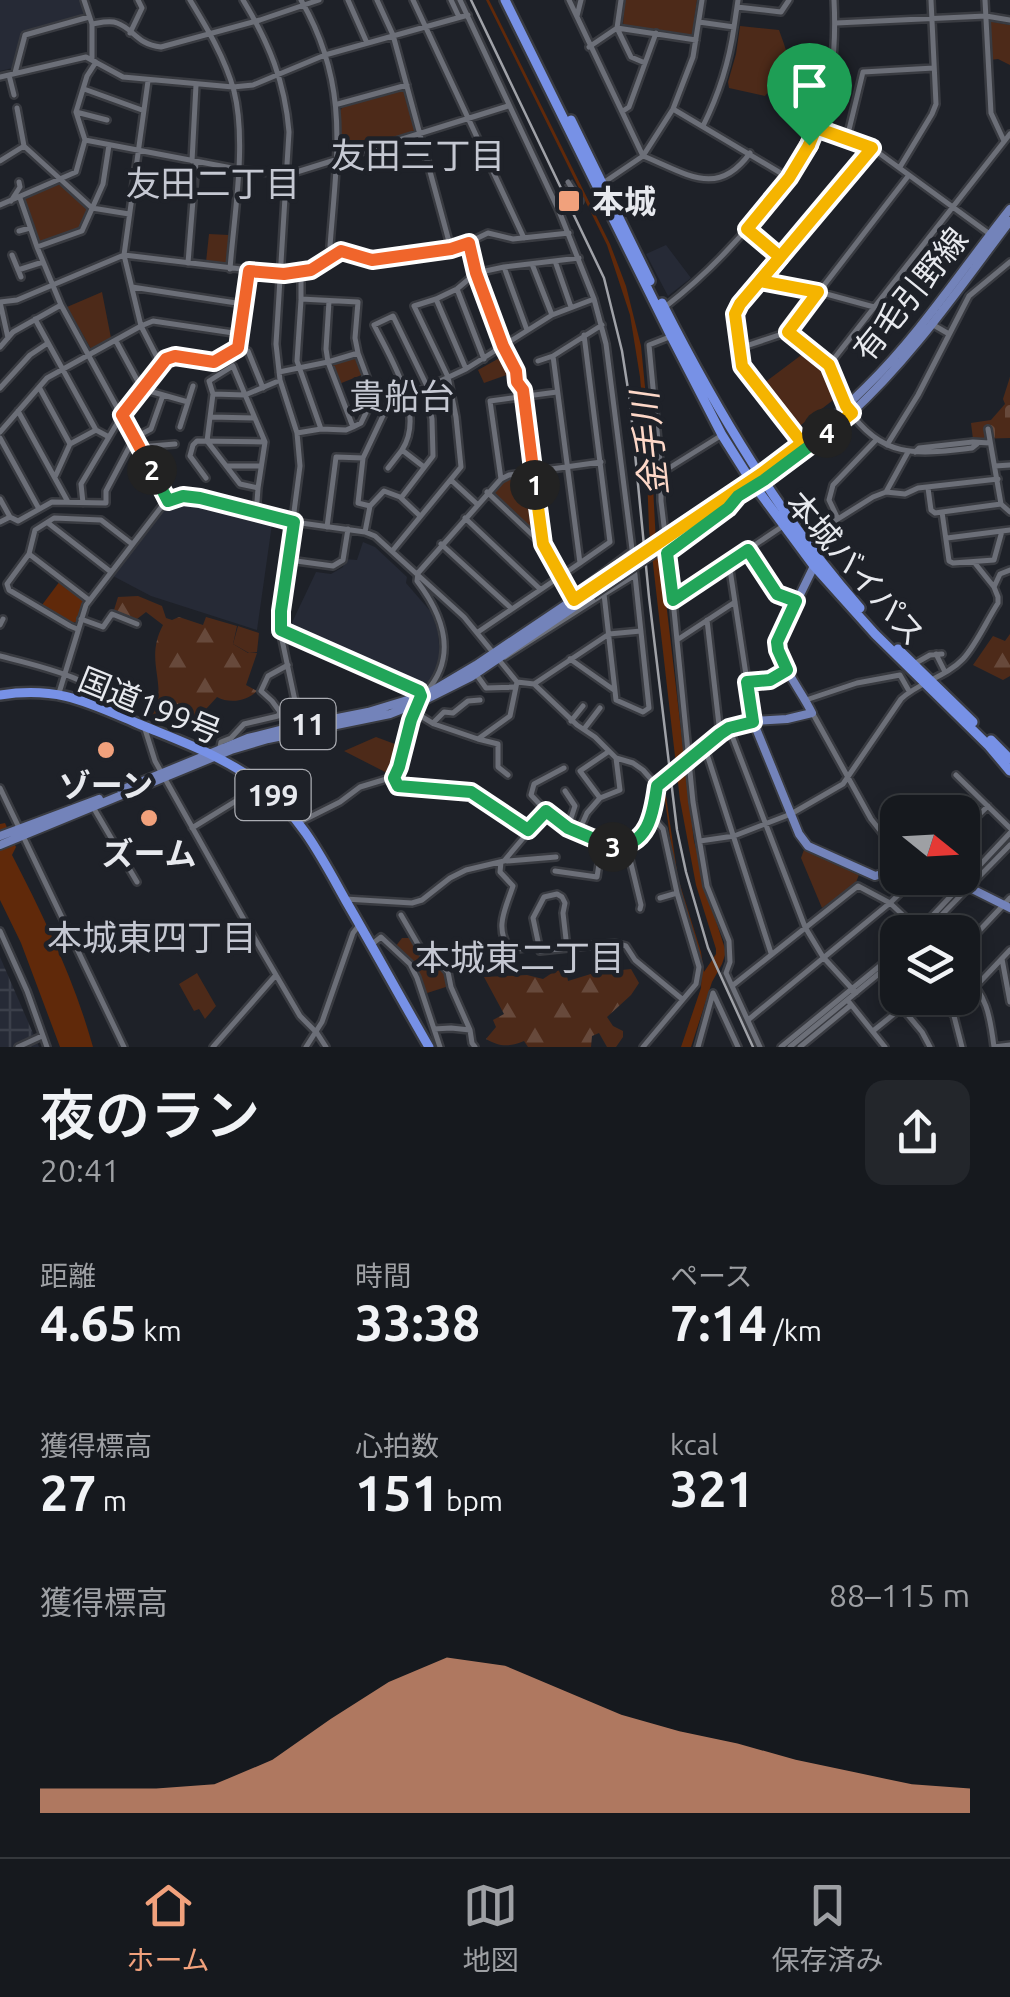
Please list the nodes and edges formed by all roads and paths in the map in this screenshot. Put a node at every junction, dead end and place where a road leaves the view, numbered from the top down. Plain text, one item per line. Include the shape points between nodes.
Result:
1 (84, 0) edge
2 (138, 0) edge
3 (191, 0) edge
4 (243, 0) edge
5 (318, 0) edge
6 (348, 0) edge
7 (378, 0) edge
8 (413, 0) edge
9 (450, 0) edge
10 (460, 0) edge
11 (509, 0) edge
12 (569, 0) edge
13 (582, 0) edge
14 (621, 0) edge
15 (702, 0) edge
16 (789, 0) edge
17 (834, 0) edge
18 (930, 0) edge
19 (986, 0) edge
20 (303, 3) edge
21 (737, 4) edge
22 (468, 15) junction
23 (577, 16) junction
24 (986, 16) junction
25 (460, 17) junction
26 (931, 19) junction
27 (90, 20) junction
28 (1010, 20) edge
29 (256, 21) junction
30 (699, 22) junction
31 (836, 23) junction
32 (425, 26) junction
33 (734, 27) junction
34 (617, 28) junction
35 (130, 33) junction
36 (656, 33) junction
37 (211, 35) junction
38 (394, 35) junction
39 (696, 40) junction
40 (368, 42) junction
41 (590, 47) junction
42 (326, 54) junction
43 (94, 60) junction
44 (645, 63) junction
45 (934, 68) junction
46 (12, 74) junction
47 (280, 74) junction
48 (0, 77) edge
49 (148, 81) junction
50 (196, 85) junction
51 (407, 85) junction
52 (233, 87) junction
53 (84, 90) junction
54 (14, 94) dead end
55 (336, 104) junction
56 (509, 105) junction
57 (17, 108) dead end
58 (673, 109) junction
59 (143, 110) junction
60 (623, 111) junction
61 (76, 112) junction
62 (468, 117) junction
63 (107, 120) dead end
64 (703, 126) junction
65 (816, 128) junction
66 (420, 133) junction
67 (1010, 134) edge
68 (846, 138) junction
69 (85, 140) junction
70 (1004, 142) junction
71 (109, 145) junction
72 (24, 146) junction
73 (872, 148) junction
74 (138, 150) junction
75 (750, 153) junction
76 (643, 156) junction
77 (336, 159) junction
78 (0, 161) edge
79 (194, 161) junction
80 (900, 167) junction
81 (238, 169) junction
82 (287, 175) junction
83 (909, 175) junction
84 (62, 178) junction
85 (789, 178) junction
86 (19, 182) dead end
87 (568, 182) dead end
88 (599, 186) junction
89 (20, 198) junction
90 (12, 201) junction
91 (0, 205) edge
92 (952, 207) junction
93 (92, 208) junction
94 (1010, 209) edge
95 (559, 211) junction
96 (130, 214) junction
97 (1010, 221) edge
98 (30, 228) junction
99 (747, 229) junction
100 (19, 231) dead end
101 (569, 234) junction
102 (993, 237) junction
103 (524, 238) junction
104 (469, 243) junction
105 (37, 247) junction
106 (451, 249) junction
107 (334, 254) junction
108 (12, 255) dead end
109 (124, 255) junction
110 (780, 257) junction
111 (579, 258) junction
112 (555, 260) junction
113 (42, 262) junction
114 (1010, 262) edge
115 (188, 264) junction
116 (532, 264) junction
117 (504, 267) junction
118 (230, 269) junction
119 (249, 271) junction
120 (301, 271) junction
121 (476, 273) junction
122 (280, 274) junction
123 (760, 281) junction
124 (52, 285) junction
125 (132, 287) junction
126 (457, 289) junction
127 (818, 292) junction
128 (301, 299) junction
129 (436, 299) junction
130 (594, 299) junction
131 (329, 301) junction
132 (0, 302) edge
133 (244, 304) junction
134 (62, 305) junction
135 (571, 307) junction
136 (874, 307) junction
137 (662, 309) junction
138 (552, 315) junction
139 (35, 320) junction
140 (928, 321) junction
141 (602, 325) junction
142 (141, 326) junction
143 (527, 330) junction
144 (788, 332) junction
145 (240, 334) junction
146 (950, 334) junction
147 (584, 335) junction
148 (674, 335) junction
149 (8, 338) junction
150 (116, 341) junction
151 (48, 344) junction
152 (503, 346) junction
153 (0, 347) edge
154 (238, 348) junction
155 (740, 348) junction
156 (358, 353) junction
157 (226, 354) junction
158 (88, 355) junction
159 (552, 356) junction
160 (484, 358) junction
161 (538, 361) dead end
162 (328, 362) junction
163 (161, 365) junction
164 (829, 365) junction
165 (233, 366) junction
166 (62, 368) junction
167 (299, 368) junction
168 (466, 369) junction
169 (279, 372) junction
170 (448, 377) junction
171 (276, 382) dead end
172 (193, 386) dead end
173 (0, 388) edge
174 (39, 388) junction
175 (142, 388) junction
176 (263, 388) junction
177 (427, 388) junction
178 (558, 392) junction
179 (214, 394) junction
180 (245, 395) junction
181 (163, 396) junction
182 (524, 396) junction
183 (408, 399) junction
184 (188, 402) junction
185 (849, 409) junction
186 (18, 410) junction
187 (122, 415) junction
188 (210, 418) junction
189 (254, 418) junction
190 (180, 427) dead end
191 (353, 427) junction
192 (321, 429) junction
193 (96, 430) junction
194 (988, 430) dead end
195 (298, 433) junction
196 (0, 435) edge
197 (722, 435) junction
198 (109, 437) junction
199 (134, 438) junction
200 (877, 440) junction
201 (207, 441) junction
202 (265, 442) junction
203 (802, 443) junction
204 (990, 443) junction
205 (70, 444) junction
206 (175, 444) dead end
207 (887, 445) junction
208 (139, 447) junction
209 (402, 450) junction
210 (911, 452) junction
211 (364, 458) junction
212 (601, 462) junction
213 (1010, 465) edge
214 (226, 466) junction
215 (260, 466) junction
216 (995, 466) junction
217 (424, 467) junction
218 (568, 467) junction
219 (388, 468) dead end
220 (534, 472) junction
221 (661, 473) junction
222 (55, 477) junction
223 (206, 478) dead end
224 (763, 478) junction
225 (501, 479) junction
226 (998, 479) junction
227 (451, 480) junction
228 (753, 484) junction
229 (258, 488) junction
230 (928, 488) junction
231 (486, 492) junction
232 (886, 492) junction
233 (738, 496) junction
234 (401, 498) junction
235 (0, 499) edge
236 (168, 501) junction
237 (68, 502) junction
238 (258, 502) dead end
239 (83, 503) junction
240 (477, 504) junction
241 (1001, 504) junction
242 (370, 506) junction
243 (39, 509) junction
244 (942, 512) junction
245 (1010, 512) edge
246 (420, 516) junction
247 (10, 517) junction
248 (465, 518) junction
249 (838, 519) junction
250 (0, 522) edge
251 (294, 522) junction
252 (48, 523) junction
253 (783, 526) junction
254 (327, 527) junction
255 (348, 529) junction
256 (1006, 531) edge
257 (366, 532) junction
258 (672, 534) junction
259 (947, 538) junction
260 (806, 539) junction
261 (132, 544) junction
262 (442, 544) junction
263 (543, 544) junction
264 (393, 550) junction
265 (748, 550) junction
266 (667, 553) junction
267 (30, 554) junction
268 (631, 554) junction
269 (288, 560) junction
270 (974, 562) junction
271 (580, 563) junction
272 (729, 563) junction
273 (814, 566) junction
274 (1010, 570) edge
275 (110, 572) junction
276 (418, 572) junction
277 (635, 575) junction
278 (560, 576) junction
279 (0, 578) edge
280 (7, 584) junction
281 (994, 586) junction
282 (540, 589) junction
283 (591, 592) junction
284 (604, 594) junction
285 (573, 598) junction
286 (90, 600) junction
287 (673, 600) junction
288 (796, 601) junction
289 (735, 602) junction
290 (512, 610) junction
291 (81, 619) junction
292 (706, 620) junction
293 (137, 624) dead end
294 (78, 629) junction
295 (281, 630) junction
296 (641, 630) junction
297 (478, 632) junction
298 (608, 634) junction
299 (678, 640) junction
300 (496, 655) junction
301 (0, 656) edge
302 (570, 659) junction
303 (914, 664) junction
304 (288, 665) junction
305 (787, 670) junction
306 (945, 672) junction
307 (66, 674) junction
308 (476, 674) junction
309 (747, 682) junction
310 (927, 682) junction
311 (534, 684) junction
312 (515, 685) junction
313 (614, 690) junction
314 (909, 691) junction
315 (59, 694) junction
316 (0, 696) edge
317 (420, 699) junction
318 (480, 700) dead end
319 (806, 700) junction
320 (582, 706) dead end
321 (600, 708) dead end
322 (416, 713) junction
323 (812, 713) junction
324 (126, 718) junction
325 (572, 720) junction
326 (753, 722) junction
327 (433, 723) junction
328 (144, 726) junction
329 (301, 728) junction
330 (729, 728) junction
331 (584, 729) junction
332 (720, 734) junction
333 (478, 739) junction
334 (705, 748) junction
335 (608, 752) junction
336 (214, 753) junction
337 (1009, 756) edge
338 (616, 758) junction
339 (687, 763) junction
340 (564, 768) dead end
341 (1010, 771) edge
342 (508, 775) dead end
343 (956, 775) dead end
344 (163, 776) junction
345 (394, 778) junction
346 (848, 779) junction
347 (262, 786) junction
348 (657, 786) junction
349 (0, 788) edge
350 (575, 789) dead end
351 (600, 798) junction
352 (988, 806) junction
353 (93, 807) junction
354 (546, 811) junction
355 (791, 814) junction
356 (980, 814) edge
357 (653, 818) junction
358 (300, 822) junction
359 (764, 824) junction
360 (192, 828) junction
361 (568, 828) junction
362 (528, 830) junction
363 (880, 830) edge
364 (1010, 831) edge
365 (18, 833) junction
366 (578, 833) junction
367 (0, 836) edge
368 (734, 836) junction
369 (700, 840) junction
370 (0, 844) edge
371 (602, 844) junction
372 (1010, 845) edge
373 (627, 847) junction
374 (556, 856) dead end
375 (503, 862) junction
376 (980, 868) edge
377 (555, 871) dead end
378 (864, 872) junction
379 (980, 872) edge
380 (880, 874) edge
381 (137, 882) dead end
382 (858, 886) junction
383 (980, 891) edge
384 (677, 893) junction
385 (899, 895) edge
386 (956, 895) edge
387 (660, 898) dead end
388 (345, 899) junction
389 (890, 904) junction
390 (1008, 904) edge
391 (640, 909) dead end
392 (902, 915) edge
393 (937, 915) edge
394 (401, 916) dead end
395 (360, 924) junction
396 (805, 927) junction
397 (0, 931) edge
398 (980, 931) edge
399 (371, 945) junction
400 (538, 946) junction
401 (4, 947) edge
402 (568, 948) junction
403 (1010, 950) edge
404 (771, 953) junction
405 (823, 957) junction
406 (1002, 958) junction
407 (880, 969) edge
408 (276, 975) junction
409 (980, 982) edge
410 (732, 986) junction
411 (854, 991) junction
412 (980, 991) edge
413 (682, 998) junction
414 (850, 1002) junction
415 (1010, 1002) edge
416 (894, 1015) edge
417 (908, 1015) edge
418 (953, 1015) edge
419 (748, 1020) junction
420 (434, 1030) junction
421 (470, 1030) junction
422 (873, 1032) junction
423 (316, 1033) junction
424 (43, 1035) junction
425 (1010, 1045) edge
426 (18, 1047) edge
427 (47, 1047) edge
428 (124, 1047) edge
429 (213, 1047) edge
430 (306, 1047) edge
431 (326, 1047) edge
432 (429, 1047) edge
433 (440, 1047) edge
434 (475, 1047) edge
435 (642, 1047) edge
436 (698, 1047) edge
437 (738, 1047) edge
438 (760, 1047) edge
439 (781, 1047) edge
440 (790, 1047) edge
441 (800, 1047) edge
442 (885, 1047) edge
443 (930, 1047) edge
444 (962, 1047) edge
445 (994, 1047) edge

1 - 27 street
2 - 35 street via 142,8
3 - 37 street
4 - 29 street
5 - 20 street
6 - 40 street
7 - 38 street
8 - 32 street
9 - 25 street
10 - 22 street
11 - 88 highway, 本城バイパス
12 - 23 street
13 - 23 street
14 - 34 street
15 - 30 street
16 - 21 street via 781,12
17 - 31 street
18 - 26 street
19 - 24 street
20 - 29 street
20 - 42 street
21 - 33 street
22 - 25 street
22 - 56 street
23 - 41 street
24 - 26 street
24 - 28 street
24 - 70 street via 991,113
25 - 32 street
26 - 31 street
26 - 45 street
27 - 35 street via 112,21
27 - 43 street
27 - 46 street via 25,35
29 - 37 street
29 - 47 street
30 - 33 street
30 - 39 street
31 - 65 street via 831,77
32 - 38 street
32 - 62 street
33 - 64 street
34 - 36 street
34 - 41 street
34 - 44 street via 631,58
35 - 37 street via 161,47
36 - 39 street
36 - 44 street
37 - 52 street
38 - 40 street
38 - 51 street
39 - 58 street
40 - 42 street
41 - 60 street
42 - 47 street
42 - 55 street
43 - 46 street
43 - 49 street via 123,77
43 - 53 street
44 - 60 street
45 - 68 street via 863,72
45 - 80 street via 936,104
46 - 48 street
46 - 54 street
47 - 52 street
47 - 82 street via 290,132
49 - 50 street
49 - 59 street
50 - 52 street
50 - 79 street
51 - 55 street
51 - 66 street
52 - 81 street
53 - 59 street
53 - 61 street
55 - 77 street
56 - 62 street
56 - 95 street
57 - 72 street
58 - 64 street
58 - 76 street
59 - 74 street
60 - 76 street
61 - 63 street
61 - 69 street
62 - 66 street
62 - 103 street
64 - 75 street
65 - 68 street
65 - 85 street
66 - 77 street
66 - 106 street
67 - 70 street
68 - 73 street
69 - 71 street
69 - 84 street via 76,172
70 - 92 street
71 - 74 street
71 - 93 street
72 - 78 street
72 - 84 street
73 - 80 street
73 - 110 street
74 - 79 street
74 - 96 street
75 - 76 street via 736,170 713,180
75 - 85 street
76 - 88 street
77 - 82 street
77 - 107 street
79 - 81 street
79 - 115 street
80 - 83 street
81 - 82 street
81 - 118 street
82 - 122 street
83 - 92 street
83 - 127 street
84 - 89 street
84 - 93 street
85 - 99 street
86 - 90 street
87 - 95 street, bridge via 580,201
88 - 137 highway, 本城バイパス
89 - 90 street
89 - 98 street
90 - 91 street
92 - 102 street
92 - 136 street
93 - 96 street
93 - 105 street via 82,231
94 - 102 main road, 有毛引野線 / 11
95 - 101 street
96 - 109 street
97 - 102 main road, 有毛引野線 / 11
98 - 100 street
98 - 105 street
99 - 110 street
99 - 137 street
101 - 103 street
101 - 111 street
102 - 140 main road, 有毛引野線 / 11
103 - 104 street via 488,232
104 - 106 street
104 - 121 street
105 - 113 street
106 - 107 street via 372,260
107 - 120 street
108 - 113 street via 20,274
109 - 115 street
109 - 124 street
109 - 125 street
110 - 123 street
111 - 112 street
111 - 130 street
112 - 116 street
112 - 135 street
113 - 124 street
114 - 146 street via 970,296
115 - 118 street
116 - 117 street
116 - 138 street
117 - 121 street
117 - 143 street
118 - 119 street
119 - 122 street
119 - 133 street
120 - 122 street
120 - 128 street
121 - 126 street
121 - 152 street
122 - 169 street
123 - 127 street
123 - 155 street via 735,314
124 - 132 street
124 - 134 street
125 - 133 street
125 - 142 street
126 - 129 street
126 - 160 street
127 - 136 street
127 - 144 street
128 - 131 street
128 - 167 street
129 - 168 street
129 - 170 street via 414,306
130 - 135 street
130 - 141 street
131 - 156 street via 358,302
131 - 162 street
132 - 149 street
133 - 145 street
134 - 139 street
134 - 158 street
135 - 138 street
136 - 164 street
137 - 148 highway, 本城バイパス
138 - 143 street
139 - 149 street
139 - 151 street
140 - 146 street
140 - 185 main road, 有毛引野線 / 11
141 - 147 street
141 - 268 street
142 - 145 street
142 - 150 street
142 - 163 street
143 - 152 street
144 - 155 street
144 - 164 street
145 - 154 street
146 - 207 street
147 - 159 street
147 - 212 street
148 - 197 highway, 本城バイパス
148 - 221 street via 649,346
148 - 224 highway, 本城バイパス
149 - 153 street
150 - 158 street
150 - 175 street
151 - 166 street
151 - 173 street
152 - 160 street
152 - 182 street
154 - 157 street
154 - 176 street via 248,350
155 - 203 street via 742,366
156 - 162 street
156 - 191 street via 374,396
157 - 163 street via 214,362 175,356
157 - 165 street
158 - 166 street
158 - 187 street
159 - 161 street
159 - 178 street
160 - 168 street
162 - 167 street
162 - 191 street
163 - 175 street
164 - 185 street
165 - 179 street via 209,381
165 - 180 street
166 - 174 street
166 - 193 street
167 - 169 street
167 - 192 street
168 - 170 street
169 - 195 street
170 - 177 street
170 - 227 street via 461,467
171 - 176 street
172 - 184 street
174 - 186 street
174 - 205 street
175 - 181 street
175 - 187 street
176 - 180 street
177 - 183 street
177 - 183 street via 393,316 374,325
177 - 217 street via 432,456
178 - 182 street
178 - 218 street
179 - 180 street
179 - 188 street
180 - 189 street
181 - 184 street
181 - 199 street via 151,429
182 - 220 street
182 - 225 street via 490,401
183 - 209 street via 410,438
183 - 211 street via 389,403
184 - 190 street
185 - 200 street
185 - 203 main road, 有毛引野線 / 11
185 - 224 main road, 有毛引野線 / 11 via 806,450
186 - 196 street
186 - 222 street
187 - 198 street
187 - 199 street
188 - 189 street
188 - 201 street
189 - 202 street
191 - 192 street
192 - 195 street
193 - 198 street
193 - 205 street
194 - 204 street
195 - 251 street
196 - 243 street
197 - 221 street
197 - 228 highway, 本城バイパス
198 - 239 street via 81,484
199 - 208 street
199 - 239 street via 106,503
200 - 207 street
200 - 249 street via 833,485 829,500
201 - 202 street
201 - 214 street
201 - 223 street via 197,440 190,456
202 - 215 street
203 - 224 main road, 有毛引野線 / 11
204 - 210 street
204 - 216 street
205 - 222 street
206 - 208 street
207 - 210 street
208 - 236 street
209 - 217 street
209 - 219 street
210 - 232 street
211 - 242 street via 358,503
211 - 254 street via 336,457
212 - 218 street
212 - 271 street via 610,542
213 - 216 street
214 - 215 street
214 - 229 street via 240,484
215 - 229 street
216 - 226 street
217 - 234 street
218 - 220 street
218 - 271 street
220 - 225 street
220 - 263 street
221 - 266 street
222 - 237 street
224 - 228 main road, 有毛引野線 / 11
224 - 260 highway, 本城バイパス
225 - 231 street
226 - 230 street
226 - 241 street
227 - 240 street
227 - 246 street
228 - 233 main road, 有毛引野線 / 11
228 - 253 highway, 本城バイパス
228 - 258 main road, 有毛引野線 / 11
229 - 238 street
230 - 232 street
230 - 244 street via 931,510
231 - 240 street
231 - 263 street
232 - 249 street
233 - 258 main road, 有毛引野線 / 11
233 - 266 street
234 - 242 street via 384,491
234 - 246 street
235 - 247 street
236 - 251 street via 200,498
236 - 261 street
237 - 239 street
237 - 243 street
240 - 248 street
241 - 244 street
241 - 245 street
242 - 257 street
243 - 247 street via 18,521
244 - 259 street
246 - 264 street
247 - 250 street
248 - 262 street
248 - 282 street
249 - 260 street
251 - 254 street
251 - 269 street
252 - 261 street via 101,520
252 - 267 street via 34,530
252 - 275 street
253 - 265 street
253 - 273 highway, 本城バイパス
254 - 255 street
255 - 257 street
255 - 269 street via 343,560 333,566
256 - 259 street
256 - 270 street via 994,560
257 - 264 street
258 - 268 street, bridge
258 - 283 main road, 有毛引野線 / 11, bridge
259 - 270 street via 949,561
260 - 303 highway, 本城バイパス
261 - 275 street
262 - 276 street
262 - 290 street
263 - 278 street
264 - 276 street
265 - 272 street
265 - 288 street via 777,594
266 - 287 street
267 - 280 street
267 - 286 street
268 - 277 street
268 - 285 street
269 - 295 street
270 - 281 street
271 - 278 street
272 - 287 street
272 - 289 street
273 - 288 main road
273 - 310 highway, 本城バイパス
274 - 281 street
275 - 286 street
276 - 297 street
276 - 317 street via 416,581 435,606 443,636 440,670
277 - 284 street
277 - 296 street
278 - 282 street
278 - 285 street
279 - 280 street
280 - 294 street
281 - 306 street via 998,603 963,659
282 - 290 street
283 - 285 main road, 有毛引野線 / 11
283 - 300 main road, 有毛引野線 / 11
284 - 298 street
284 - 300 street via 511,655
285 - 300 main road, 有毛引野線 / 11
286 - 291 street
287 - 299 street
288 - 305 main road via 777,642
289 - 292 street
289 - 309 street
290 - 297 street
291 - 293 street via 103,626 112,614
291 - 294 street
292 - 299 street
292 - 332 street
294 - 307 street
295 - 304 street
295 - 317 street via 419,691
296 - 298 street
296 - 313 street via 649,708 644,712 616,700
297 - 300 street
298 - 302 street
298 - 313 street
299 - 339 street
300 - 308 main road, 有毛引野線 / 11
300 - 312 street
300 - 317 main road, 有毛引野線 / 11
301 - 307 street
302 - 311 street
302 - 313 street
303 - 306 street via 939,654
303 - 310 highway, 本城バイパス
304 - 329 street
304 - 336 street via 268,676 260,691 278,716 244,724
305 - 309 street
305 - 319 main road
306 - 310 street
307 - 315 street
307 - 324 street
308 - 312 street via 486,688
308 - 317 main road, 有毛引野線 / 11
309 - 326 street
310 - 314 street
310 - 337 highway, 本城バイパス
310 - 341 highway, 本城バイパス
311 - 312 street
311 - 325 street
312 - 333 street via 510,716
314 - 319 street via 900,675
314 - 346 street
315 - 316 highway, 国道199号 / 199
315 - 324 highway, 国道199号 / 199
317 - 322 street
317 - 329 main road, 有毛引野線 / 11
318 - 327 street via 444,712
319 - 323 main road
320 - 325 street
321 - 331 street
322 - 327 street
322 - 345 street
323 - 326 main road
323 - 346 street
324 - 328 highway, 国道199号 / 199
325 - 331 street
326 - 330 street
326 - 355 main road
327 - 333 street
328 - 336 highway, 国道199号 / 199
328 - 344 street
329 - 336 main road, 有毛引野線 / 11
330 - 332 street
330 - 359 street
331 - 335 street
332 - 334 street
333 - 342 street via 498,744 498,767
334 - 339 street
334 - 368 street
335 - 338 street
335 - 351 street via 580,771
336 - 344 main road, 有毛引野線 / 11
336 - 347 highway, 国道199号 / 199
338 - 348 street via 643,770
338 - 351 street via 620,790
339 - 348 street
339 - 369 street
340 - 354 street via 534,784 531,795
343 - 352 street
344 - 353 main road, 有毛引野線 / 11
344 - 360 street
344 - 365 main road, 有毛引野線 / 11
345 - 358 street via 360,787
345 - 362 street via 398,786 471,792
346 - 355 street
346 - 363 street
347 - 358 highway, 国道199号 / 199
347 - 360 street
348 - 357 street
349 - 365 street
350 - 361 street via 566,792 575,806
351 - 366 street
352 - 356 street
352 - 364 street
353 - 365 main road, 有毛引野線 / 11
353 - 381 street
354 - 361 street
354 - 362 street
355 - 359 street
355 - 378 main road via 808,846
357 - 373 street
357 - 384 street via 663,828
358 - 388 highway, 国道199号 / 199
359 - 368 street
359 - 396 street
360 - 408 street
361 - 366 street
362 - 375 street
364 - 376 street
365 - 367 main road, 有毛引野線 / 11
365 - 370 main road, 有毛引野線 / 11
365 - 428 street
366 - 371 street
368 - 369 street
368 - 404 street
369 - 410 street via 707,886 729,941 726,973
371 - 373 street
371 - 377 street via 597,877
372 - 379 street
373 - 391 street
374 - 375 street
375 - 388 street via 466,870 422,900
375 - 400 street via 500,872 514,886 500,923 506,943 511,950
378 - 380 main road
378 - 382 street
382 - 389 street
382 - 396 street
383 - 390 main road
384 - 387 street
384 - 413 street via 699,968 696,984
385 - 389 street
386 - 393 street
388 - 395 highway, 国道199号 / 199
389 - 392 street
389 - 405 street
390 - 398 street
394 - 421 street via 423,952 448,972
395 - 399 highway, 国道199号 / 199
395 - 423 street
396 - 404 street
396 - 405 street
397 - 401 street
399 - 420 street via 380,937 410,964
399 - 432 highway, 国道199号 / 199
400 - 402 street via 540,952
400 - 402 street via 533,918 544,896 557,894 565,903
401 - 424 street
402 - 413 street via 626,946
403 - 406 street
404 - 410 street
405 - 411 street
405 - 419 street
406 - 409 street
406 - 415 street
407 - 411 street
408 - 423 street
408 - 429 street
410 - 419 street
411 - 414 street
411 - 439 street
412 - 445 street
413 - 435 street
414 - 422 street
414 - 440 street
414 - 441 street
416 - 422 street
417 - 443 street
418 - 444 street
419 - 438 street
420 - 421 street
420 - 433 street
421 - 434 street
422 - 442 street
423 - 430 street
423 - 431 street
424 - 426 street
424 - 427 street
425 - 445 street
436 - 437 street via 713,994

